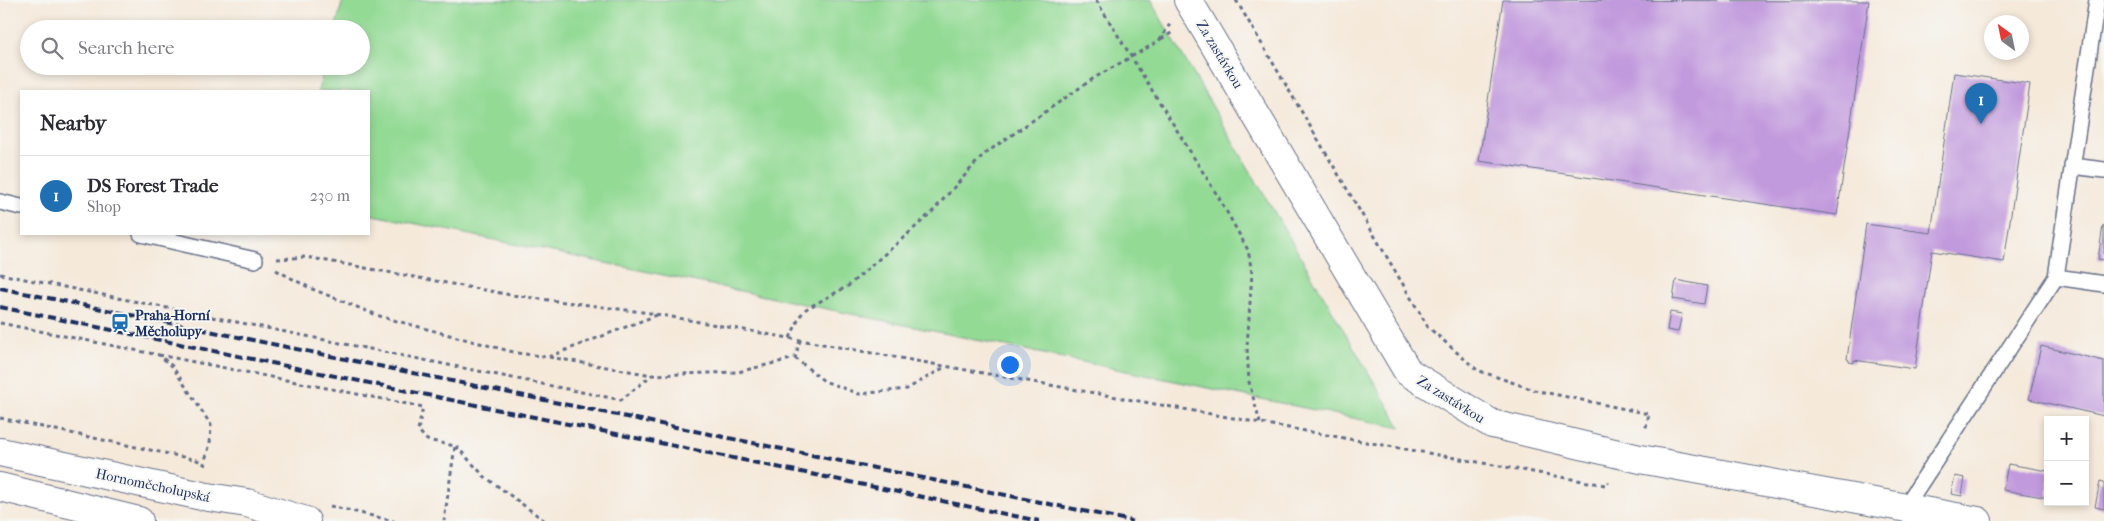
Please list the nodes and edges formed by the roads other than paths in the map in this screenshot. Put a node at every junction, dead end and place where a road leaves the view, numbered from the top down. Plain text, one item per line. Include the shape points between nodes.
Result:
1 (2097, 0) edge
2 (1181, 10) edge
3 (2072, 166) junction
4 (2104, 170) edge
5 (0, 202) edge
6 (20, 207) edge
7 (145, 235) edge
8 (255, 260) road end
9 (2056, 277) junction
10 (2104, 284) edge
11 (0, 452) edge
12 (0, 487) edge
13 (1905, 508) junction
14 (139, 521) edge
15 (306, 521) edge
16 (1978, 521) edge

1 - 3 lane
2 - 13 street, Za zastávkou via 1408,372 1492,424 1640,459
3 - 4 lane
3 - 9 lane
5 - 6 lane
7 - 8 lane
9 - 10 lane
9 - 13 lane
11 - 15 street, Hornoměcholupská via 247,503
12 - 14 street
13 - 16 street, Za zastávkou

